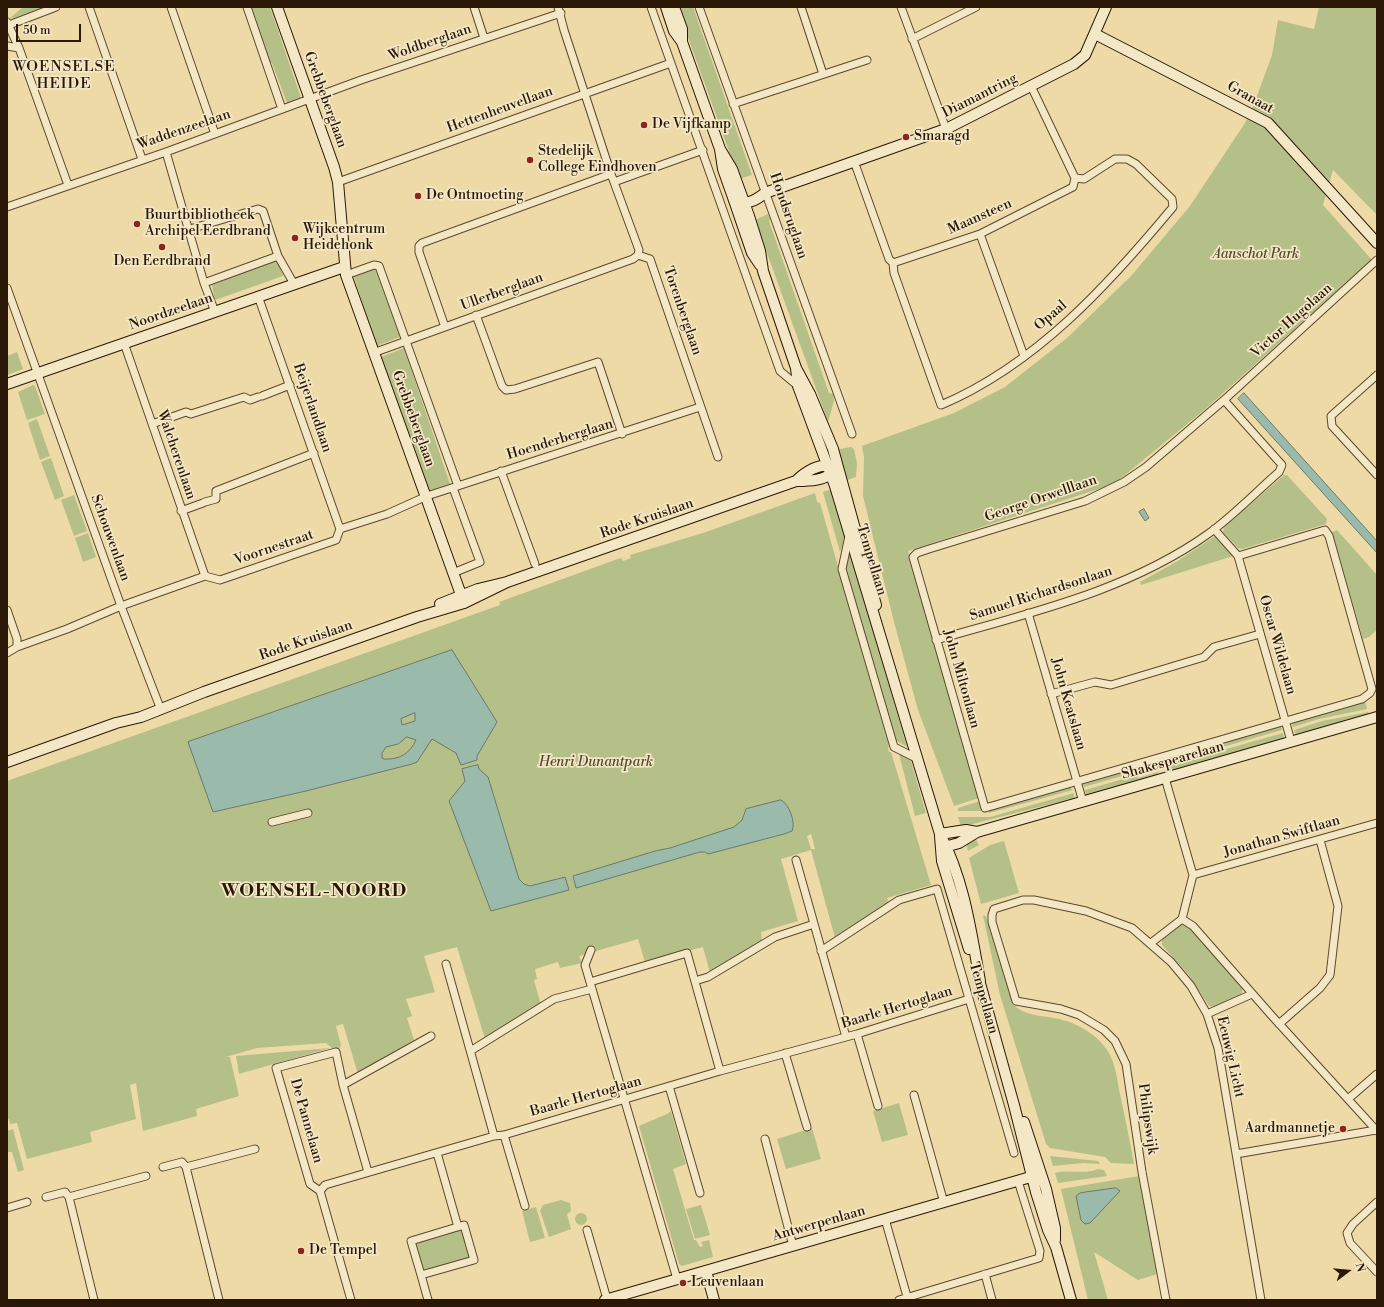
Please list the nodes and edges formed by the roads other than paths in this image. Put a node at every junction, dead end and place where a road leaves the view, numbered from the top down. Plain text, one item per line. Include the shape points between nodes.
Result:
1 (56, 7) edge
2 (89, 7) edge
3 (171, 7) edge
4 (247, 7) edge
5 (277, 7) edge
6 (474, 7) edge
7 (651, 7) edge
8 (666, 7) edge
9 (674, 7) edge
10 (699, 7) edge
11 (801, 7) edge
12 (901, 7) edge
13 (976, 7) edge
14 (1106, 7) edge
15 (560, 10) edge
16 (8, 24) edge
17 (1095, 34) junction
18 (484, 38) junction
19 (912, 39) junction
20 (682, 42) junction
21 (7, 46) edge
22 (19, 48) junction
23 (867, 60) dead end
24 (671, 64) junction
25 (823, 74) junction
26 (1031, 86) junction
27 (584, 93) junction
28 (309, 100) junction
29 (733, 104) junction
30 (282, 109) junction
31 (946, 129) junction
32 (215, 134) junction
33 (703, 150) junction
34 (166, 152) junction
35 (142, 159) junction
36 (854, 161) junction
37 (611, 174) junction
38 (1075, 178) junction
39 (338, 182) junction
40 (614, 182) junction
41 (68, 185) junction
42 (765, 193) junction
43 (741, 201) junction
44 (7, 207) edge
45 (190, 230) junction
46 (980, 234) junction
47 (1377, 243) edge
48 (638, 255) junction
49 (278, 256) junction
50 (1377, 260) edge
51 (893, 263) junction
52 (345, 271) junction
53 (204, 283) junction
54 (294, 284) junction
55 (7, 288) edge
56 (258, 296) junction
57 (215, 312) junction
58 (476, 315) junction
59 (445, 327) junction
60 (406, 341) junction
61 (124, 343) junction
62 (373, 353) junction
63 (1024, 356) junction
64 (796, 368) junction
65 (38, 373) junction
66 (1377, 375) edge
67 (7, 384) edge
68 (290, 385) junction
69 (798, 386) junction
70 (1224, 400) junction
71 (700, 407) junction
72 (152, 424) junction
73 (622, 434) junction
74 (852, 434) dead end
75 (314, 453) junction
76 (718, 457) dead end
77 (827, 465) junction
78 (837, 467) junction
79 (501, 471) junction
80 (831, 475) junction
81 (1377, 475) edge
82 (796, 481) junction
83 (455, 487) junction
84 (427, 496) junction
85 (181, 511) junction
86 (340, 529) junction
87 (1214, 529) junction
88 (849, 536) junction
89 (1238, 556) junction
90 (913, 557) joint
91 (535, 564) dead end
92 (453, 573) junction
93 (205, 576) junction
94 (463, 599) junction
95 (121, 606) junction
96 (7, 610) edge
97 (1028, 613) junction
98 (1260, 634) junction
99 (936, 640) junction
100 (17, 647) junction
101 (7, 653) edge
102 (888, 663) junction
103 (1052, 694) junction
104 (160, 707) junction
105 (1377, 718) edge
106 (1285, 721) junction
107 (1291, 741) junction
108 (918, 759) junction
109 (7, 762) edge
110 (1165, 778) junction
111 (1077, 782) junction
112 (1083, 802) junction
113 (985, 808) joint
114 (308, 813) dead end
115 (272, 822) dead end
116 (1377, 823) edge
117 (977, 832) junction
118 (940, 834) junction
119 (1320, 840) junction
120 (944, 848) junction
121 (796, 860) dead end
122 (1193, 875) junction
123 (1182, 919) junction
124 (814, 924) junction
125 (1151, 943) junction
126 (590, 950) dead end
127 (821, 951) junction
128 (446, 964) dead end
129 (695, 981) junction
130 (590, 982) junction
131 (592, 989) junction
132 (1252, 994) junction
133 (969, 999) junction
134 (1026, 1004) joint
135 (1207, 1014) junction
136 (1279, 1024) junction
137 (857, 1034) junction
138 (431, 1036) dead end
139 (846, 1037) junction
140 (472, 1050) junction
141 (786, 1053) junction
142 (720, 1071) junction
143 (1377, 1074) edge
144 (343, 1085) junction
145 (669, 1086) junction
146 (914, 1095) dead end
147 (624, 1099) junction
148 (1348, 1099) junction
149 (878, 1106) dead end
150 (807, 1127) dead end
151 (1377, 1130) edge
152 (504, 1135) junction
153 (494, 1136) junction
154 (765, 1139) dead end
155 (256, 1149) dead end
156 (437, 1152) junction
157 (1014, 1153) dead end
158 (1236, 1154) junction
159 (163, 1167) dead end
160 (186, 1167) junction
161 (368, 1172) junction
162 (146, 1176) dead end
163 (1036, 1176) junction
164 (1018, 1181) junction
165 (320, 1191) junction
166 (700, 1193) dead end
167 (46, 1197) dead end
168 (69, 1197) junction
169 (27, 1202) dead end
170 (1377, 1202) edge
171 (944, 1203) junction
172 (525, 1206) dead end
173 (7, 1208) edge
174 (885, 1219) junction
175 (458, 1227) junction
176 (587, 1230) dead end
177 (794, 1246) junction
178 (706, 1271) junction
179 (1377, 1272) edge
180 (985, 1274) junction
181 (421, 1275) junction
182 (677, 1279) junction
183 (907, 1299) edge
184 (94, 1300) edge
185 (219, 1300) edge
186 (351, 1300) edge
187 (428, 1300) edge
188 (606, 1300) edge
189 (714, 1300) edge
190 (899, 1300) edge
191 (992, 1300) edge
192 (1071, 1300) edge
193 (1166, 1300) edge
194 (1261, 1300) edge

1 - 16 street
2 - 35 street
3 - 32 street
4 - 30 street
5 - 28 street, Grebbeberglaan
6 - 18 street
7 - 24 street
8 - 20 street via 674,31
9 - 20 street via 682,29
10 - 29 street, Hondsruglaan
11 - 25 street
12 - 19 street
13 - 19 street
14 - 17 street, Diamantring
15 - 18 street, Woldberglaan
15 - 27 street
16 - 22 street
17 - 26 street, Diamantring via 1085,55 1074,64
17 - 47 street, Granaat via 1268,123
18 - 28 street, Woldberglaan
19 - 31 street
20 - 43 street via 720,149 723,169
21 - 22 street
22 - 41 street
23 - 25 street
24 - 27 street, Hettenheuvellaan
24 - 33 street
25 - 29 street
26 - 31 street, Diamantring
26 - 38 street
27 - 37 street
27 - 39 street, Hettenheuvellaan
28 - 30 street, Waddenzeelaan
28 - 39 street, Grebbeberglaan
29 - 42 street, Hondsruglaan
30 - 32 street, Waddenzeelaan
31 - 36 street, Diamantring
32 - 34 street, Waddenzeelaan
33 - 40 street
33 - 69 street via 780,370
34 - 35 street, Waddenzeelaan
34 - 45 street
35 - 41 street, Waddenzeelaan
36 - 42 street, Diamantring
36 - 51 street via 889,259
37 - 40 street
37 - 59 street via 422,243 419,252
38 - 46 street, Maansteen via 1073,187
38 - 63 street, Opaal via 1084,179 1115,159 1127,159 1136,164 1172,199 1173,207 1103,287
39 - 52 street, Grebbeberglaan
40 - 48 street via 639,250
41 - 44 street, Waddenzeelaan
42 - 43 street, Diamantring via 756,200
42 - 74 street, Hondsruglaan
43 - 64 street via 752,252 763,270
45 - 49 street via 258,209 263,210
45 - 53 street
46 - 51 street, Maansteen
46 - 63 street
48 - 58 street, Ullerberglaan via 633,259
48 - 71 street, Torenberglaan via 650,259
49 - 53 street
49 - 54 street
50 - 70 street, Victor Hugolaan
51 - 63 street, Opaal via 894,273 942,405
52 - 54 street, Noordzeelaan
52 - 60 street, Grebbeberglaan via 379,266
52 - 62 street, Grebbeberglaan
53 - 57 street
54 - 56 street, Noordzeelaan
55 - 65 street, Schouwenlaan
56 - 57 street, Noordzeelaan
56 - 68 street, Beijerlandlaan
57 - 61 street, Noordzeelaan
58 - 59 street, Ullerberglaan
58 - 73 street via 502,386 506,390 598,362
59 - 60 street, Ullerberglaan
60 - 62 street, Ullerberglaan
60 - 83 street, Grebbeberglaan
61 - 65 street, Noordzeelaan
61 - 72 street, Walcherenlaan
62 - 84 street, Grebbeberglaan
64 - 69 street
64 - 78 street via 825,428
65 - 67 street, Noordzeelaan
65 - 95 street, Schouwenlaan
66 - 81 street via 1332,416 1331,422
68 - 72 street via 250,400 244,397
68 - 75 street, Beijerlandlaan
69 - 77 street
70 - 87 street, Samuel Richardsonlaan via 1282,465 1279,472
70 - 90 street, George Orwelllaan via 1146,467 1124,482 1085,501 929,549
71 - 73 street, Hoenderberglaan
71 - 76 street, Torenberglaan
72 - 85 street, Walcherenlaan
73 - 79 street, Hoenderberglaan
75 - 85 street via 216,491 216,498
75 - 86 street, Beijerlandlaan
77 - 78 street
77 - 80 street, Tempellaan
77 - 82 street, Rode Kruislaan via 804,474
78 - 80 street
78 - 102 street, Tempellaan via 872,586
79 - 83 street, Hoenderberglaan
79 - 91 street
80 - 82 street, Rode Kruislaan via 808,481
80 - 88 street, Tempellaan
82 - 94 street, Rode Kruislaan
83 - 84 street, Hoenderberglaan
83 - 92 street, Grebbeberglaan via 480,562
84 - 86 street via 387,514
84 - 92 street, Grebbeberglaan
85 - 93 street, Walcherenlaan
86 - 93 street, Voornestraat via 336,540 220,580
87 - 89 street
87 - 97 street, Samuel Richardsonlaan via 1175,554 1123,581 1079,598
88 - 102 street, Tempellaan
88 - 108 street via 842,569 894,747
89 - 98 street, Oscar Wildelaan
89 - 106 street, Shakespearelaan via 1325,530 1329,536 1372,689 1362,699
90 - 99 street, John Miltonlaan
92 - 94 street, Grebbeberglaan
93 - 95 street, Voornestraat
94 - 104 street, Rode Kruislaan
95 - 100 street, Voornestraat
95 - 104 street, Schouwenlaan
96 - 100 street via 18,640
97 - 99 street, Samuel Richardsonlaan
97 - 103 street, John Keatslaan
98 - 103 street via 1214,647 1204,656 1111,685 1095,682
98 - 106 street, Oscar Wildelaan
99 - 113 street, John Miltonlaan
100 - 101 street, Voornestraat
102 - 108 street, Tempellaan
103 - 111 street, John Keatslaan
104 - 109 street, Rode Kruislaan
105 - 107 street, Shakespearelaan
106 - 107 street, Oscar Wildelaan
106 - 111 street, Shakespearelaan
107 - 110 street, Shakespearelaan
108 - 118 street, Tempellaan
110 - 112 street, Shakespearelaan
110 - 122 street
111 - 112 street, John Keatslaan
111 - 113 street, Shakespearelaan
112 - 117 street, Shakespearelaan
114 - 115 street
116 - 119 street, Jonathan Swiftlaan
117 - 118 street, Shakespearelaan via 966,830
117 - 120 street, Shakespearelaan via 959,843
118 - 120 street, Tempellaan
119 - 122 street, Jonathan Swiftlaan
119 - 136 street via 1338,906 1330,975 1320,988
120 - 163 street, Tempellaan via 961,924
121 - 124 street
122 - 123 street
123 - 125 street
123 - 132 street via 1193,926
124 - 127 street
124 - 129 street via 775,937 708,977
125 - 134 street, Eeuwig Licht via 1132,928 1086,911 1028,900 994,909 992,922 1016,1001
125 - 135 street, Eeuwig Licht via 1191,986
126 - 130 street via 585,965
127 - 133 street, Tempellaan via 899,900 937,889
127 - 139 street
128 - 140 street
129 - 130 street via 688,953
129 - 142 street
130 - 131 street
131 - 140 street via 556,999
131 - 147 street
132 - 135 street
132 - 136 street
133 - 137 street, Baarle Hertoglaan
133 - 157 street, Tempellaan
134 - 193 street, Philipswijk via 1061,1009 1079,1015 1104,1030 1115,1041 1126,1064 1142,1172
135 - 158 street, Eeuwig Licht via 1220,1059
136 - 148 street
137 - 139 street, Baarle Hertoglaan
137 - 149 street
138 - 144 street
139 - 141 street, Baarle Hertoglaan
140 - 153 street
141 - 142 street, Baarle Hertoglaan
141 - 150 street
142 - 145 street, Baarle Hertoglaan
143 - 148 street
144 - 161 street
144 - 165 street, De Pannelaan via 336,1052 276,1068 310,1184
145 - 147 street, Baarle Hertoglaan
145 - 166 street
146 - 171 street
147 - 152 street, Baarle Hertoglaan
147 - 182 street
148 - 151 street
151 - 158 street
152 - 153 street, Baarle Hertoglaan
152 - 172 street
153 - 156 street, Baarle Hertoglaan
154 - 177 street
155 - 160 street
156 - 161 street, Baarle Hertoglaan
156 - 175 street
158 - 194 street, Eeuwig Licht
159 - 160 street via 182,1162
160 - 185 street
161 - 165 street, Baarle Hertoglaan via 326,1185
162 - 168 street
163 - 164 street, Antwerpenlaan
163 - 192 street, Tempellaan via 1048,1230 1056,1247
164 - 171 street, Antwerpenlaan
164 - 180 street via 1040,1251 1039,1258
165 - 186 street
167 - 168 street via 65,1192
168 - 184 street
169 - 173 street
170 - 179 street via 1347,1233 1350,1243
171 - 174 street, Antwerpenlaan
174 - 177 street, Antwerpenlaan
174 - 183 street
175 - 181 street via 411,1241
175 - 181 street via 464,1225 474,1260
176 - 188 street
177 - 178 street, Antwerpenlaan
178 - 182 street, Antwerpenlaan
178 - 189 street
180 - 183 street
180 - 191 street
181 - 187 street
182 - 188 street, Antwerpenlaan
183 - 190 street

